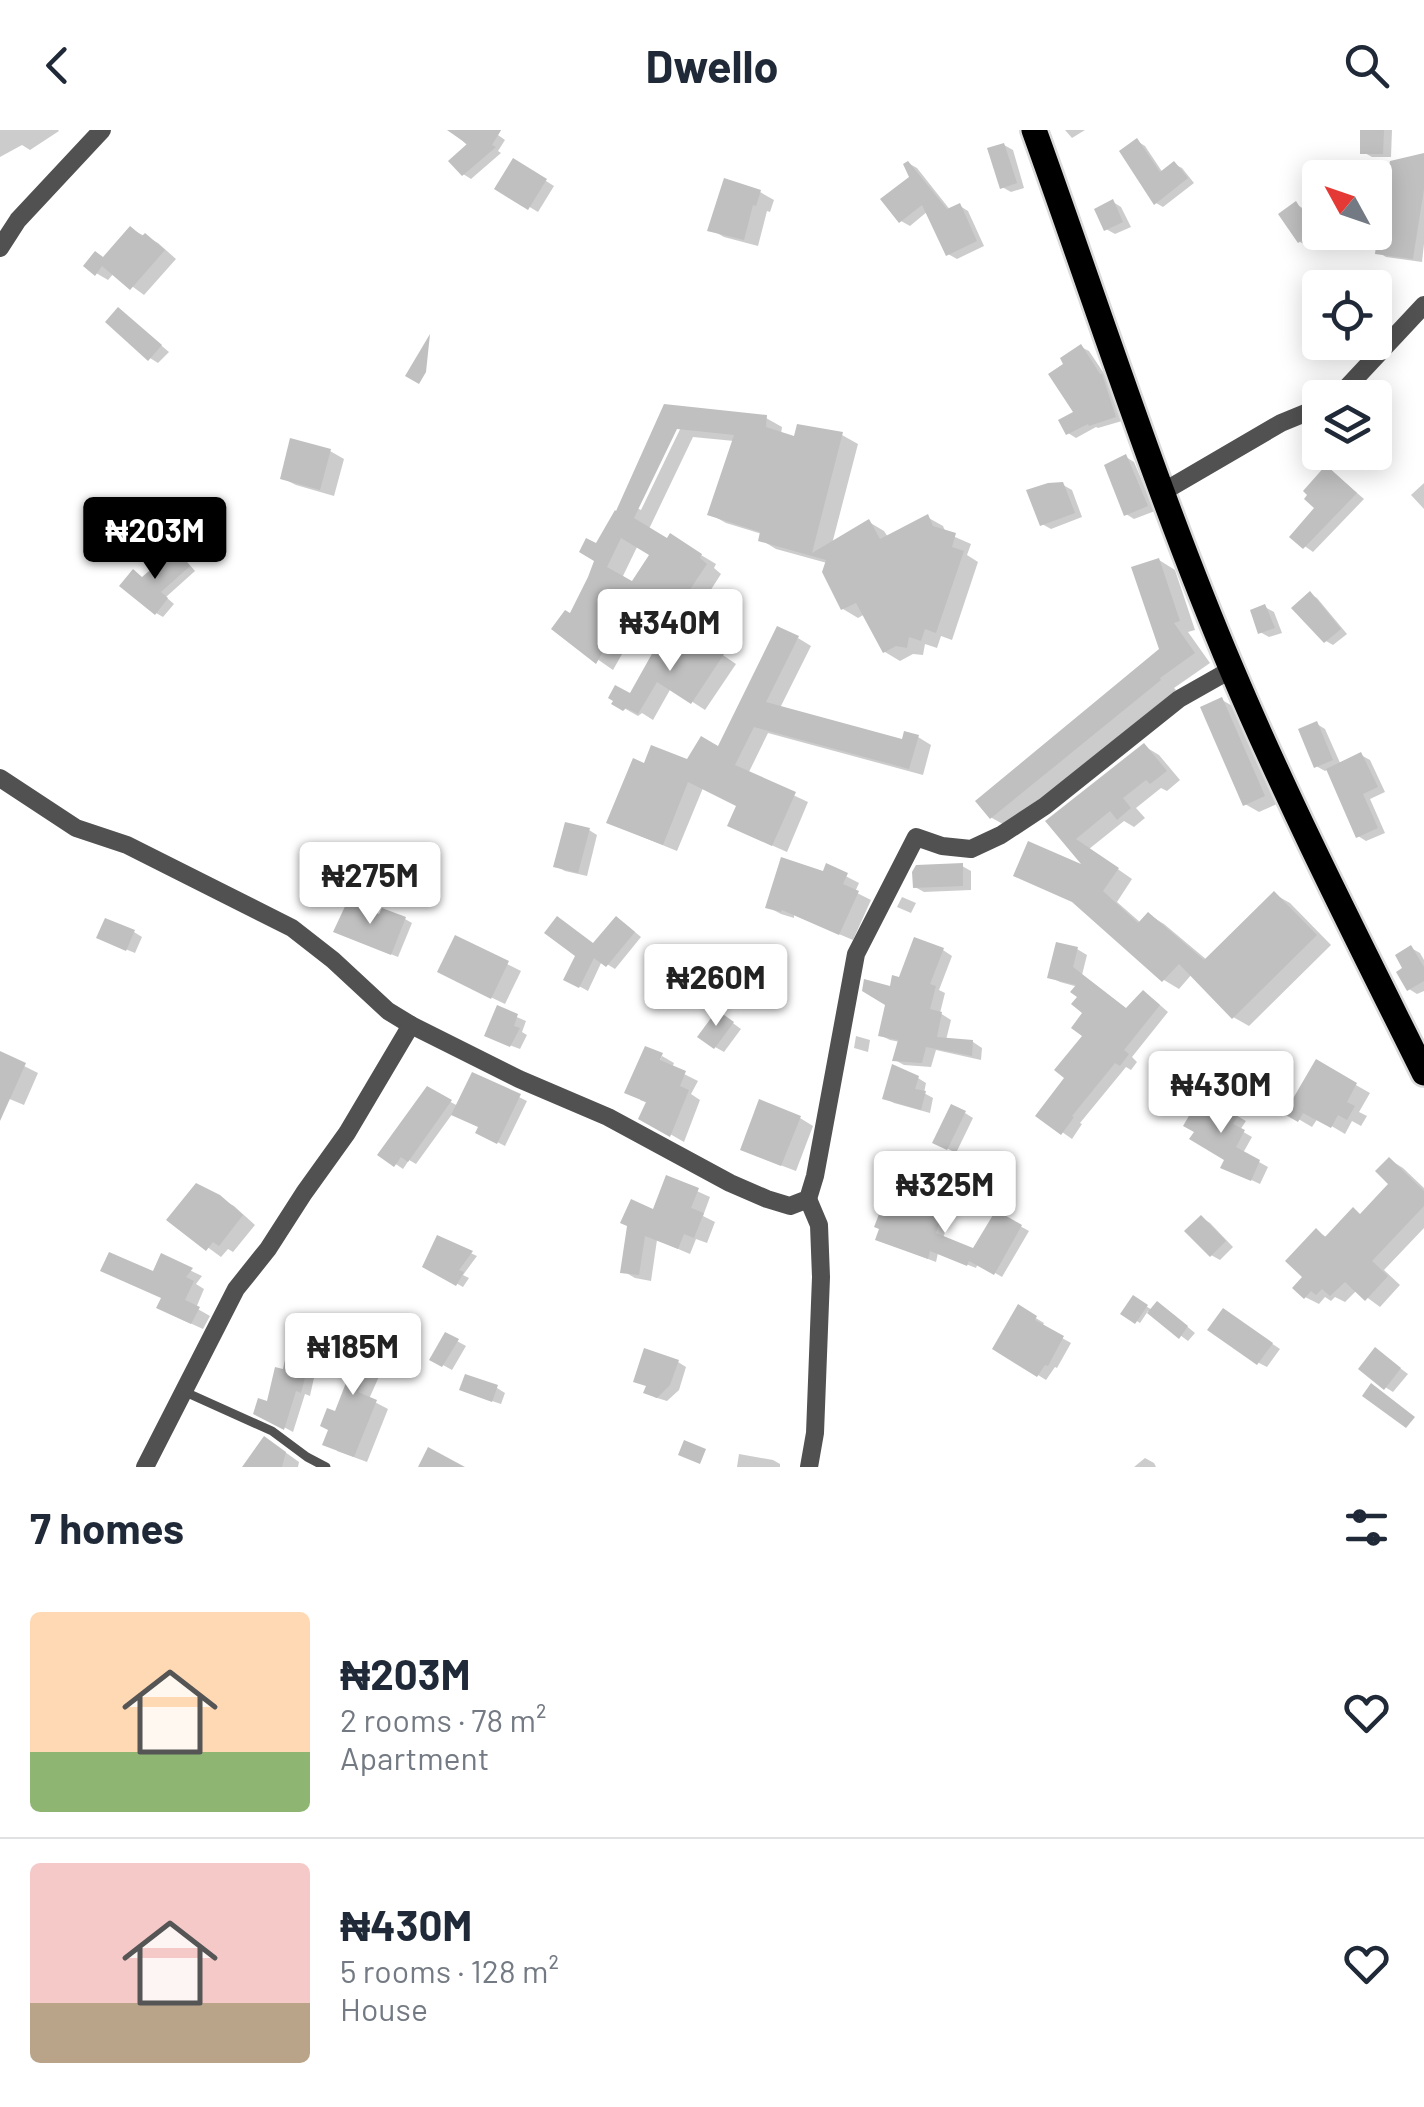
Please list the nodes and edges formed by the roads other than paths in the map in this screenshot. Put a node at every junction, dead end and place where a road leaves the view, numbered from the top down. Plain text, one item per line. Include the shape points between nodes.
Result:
1 (102, 130) edge
2 (1034, 130) edge
3 (0, 248) edge
4 (1424, 305) edge
5 (1354, 380) edge
6 (1302, 414) edge
7 (1162, 493) junction
8 (1232, 669) junction
9 (0, 778) edge
10 (411, 1025) junction
11 (1424, 1073) edge
12 (808, 1199) junction
13 (183, 1390) junction
14 (145, 1467) edge
15 (326, 1467) edge
16 (809, 1467) edge

1 - 3 street
2 - 7 main road
4 - 5 street
6 - 7 street
7 - 8 main road
8 - 11 main road
8 - 12 street via 1179,699 1001,834 971,849 916,838 856,954
9 - 10 street via 76,828 127,845 292,928
10 - 12 street via 608,1116 767,1200 790,1206
10 - 13 street via 347,1133 236,1288
12 - 16 street via 819,1225 820,1277
13 - 14 street
13 - 15 lane via 272,1431

